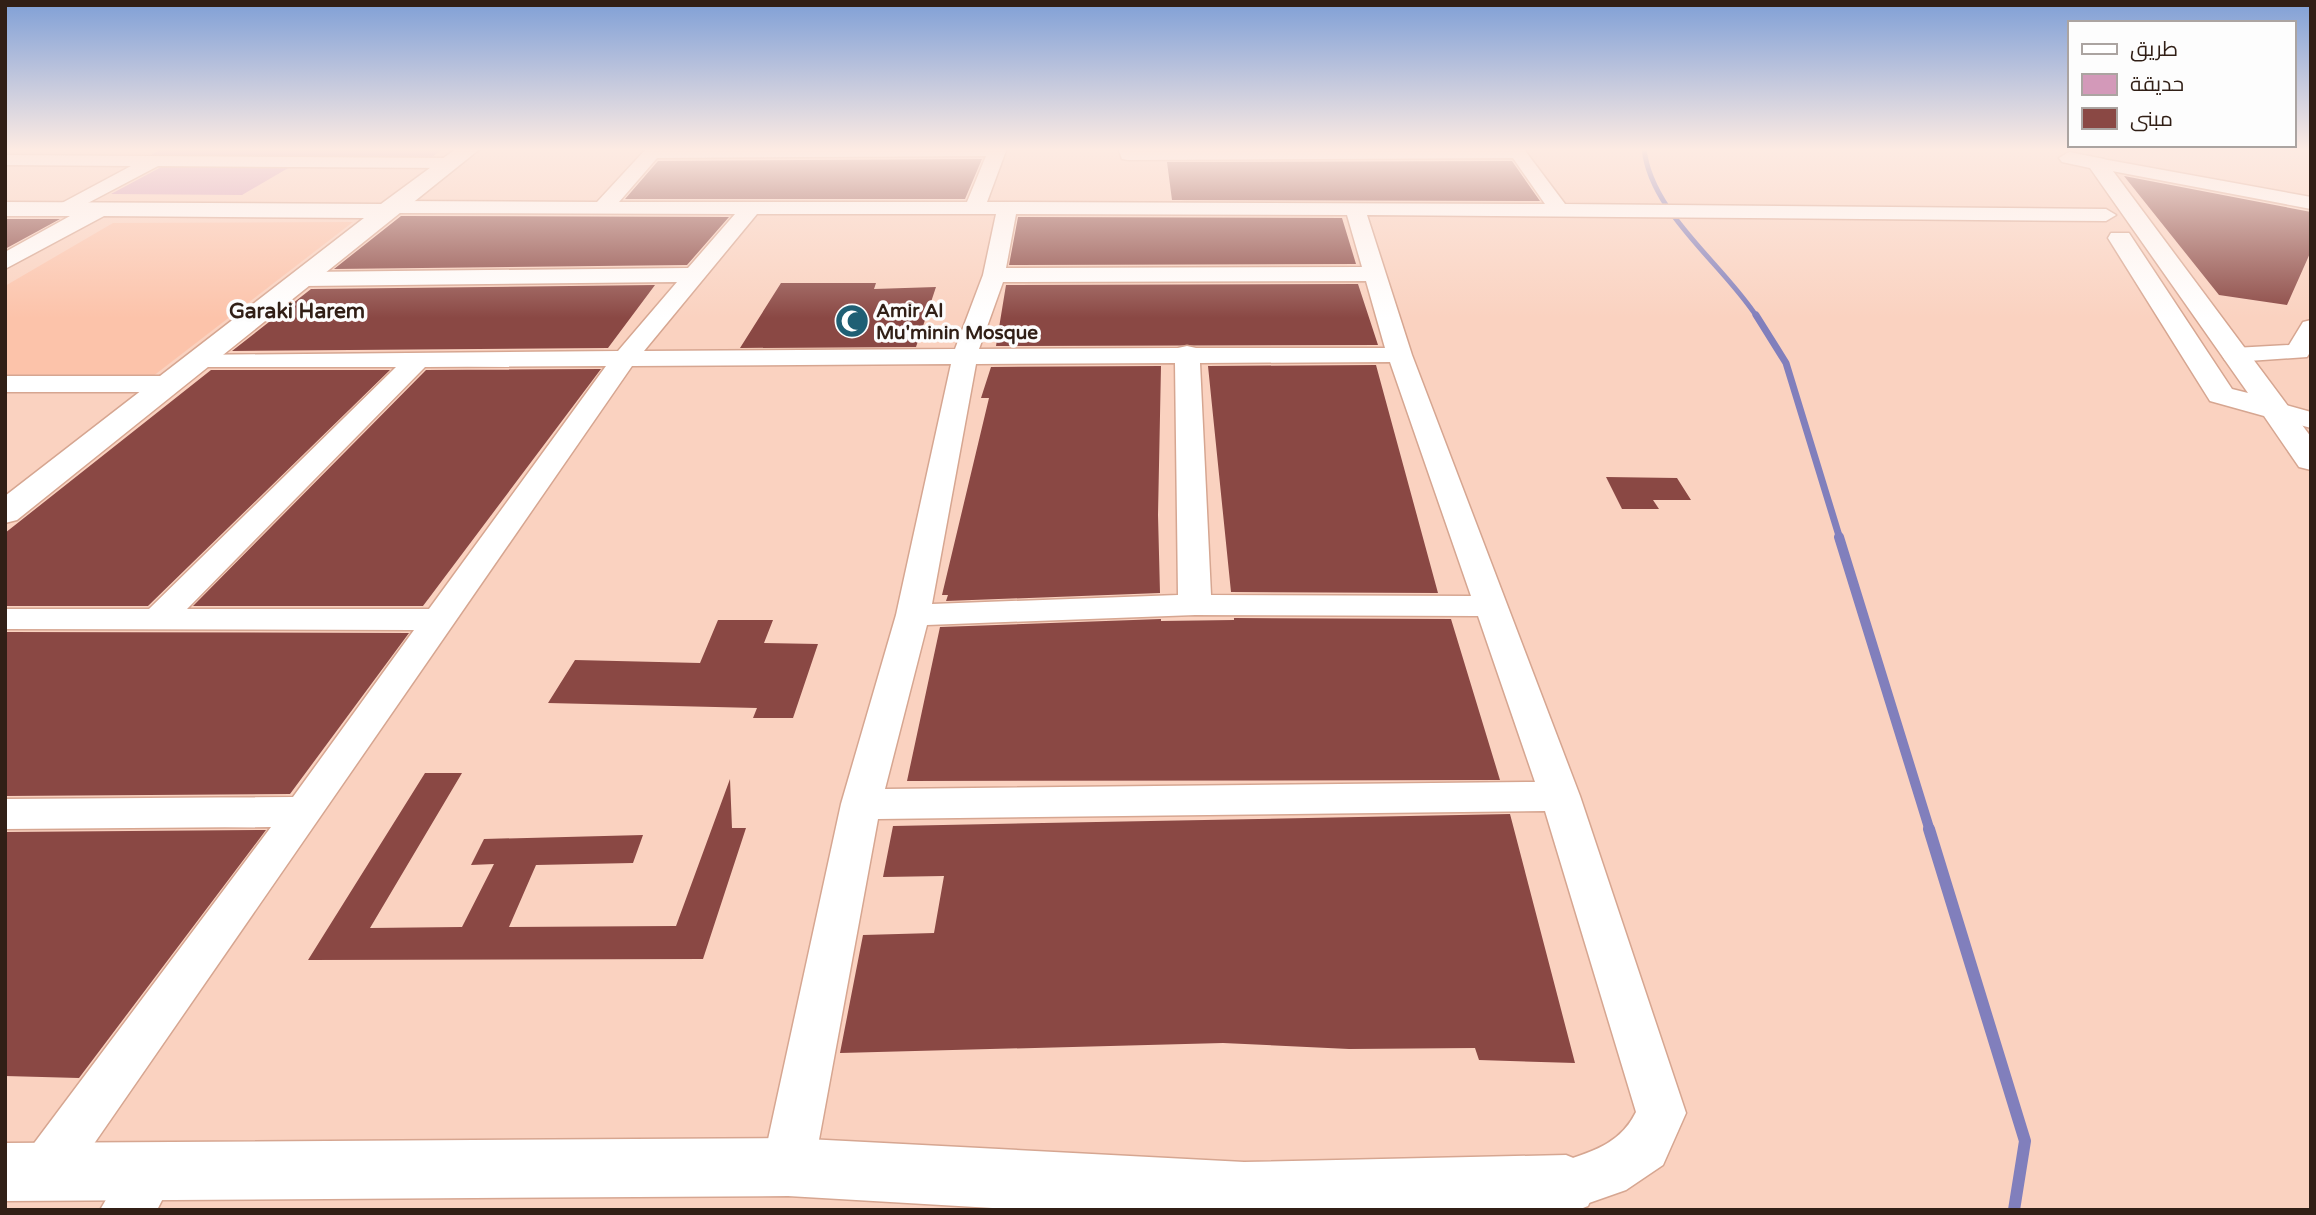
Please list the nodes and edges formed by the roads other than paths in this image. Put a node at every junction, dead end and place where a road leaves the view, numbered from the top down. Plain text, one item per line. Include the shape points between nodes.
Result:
1 (73, 205) edge
2 (394, 205) edge
3 (605, 205) edge
4 (991, 205) edge
5 (1556, 205) edge
6 (2115, 205) edge
7 (603, 207) junction
8 (67, 208) junction
9 (751, 208) junction
10 (991, 208) junction
11 (5, 209) edge
12 (101, 209) junction
13 (388, 209) junction
14 (1355, 209) junction
15 (1559, 209) junction
16 (2120, 216) junction
17 (5, 262) edge
18 (1375, 274) junction
19 (696, 275) junction
20 (995, 275) junction
21 (304, 279) junction
22 (2307, 341) edge
23 (1188, 353) junction
24 (965, 355) junction
25 (1400, 355) junction
26 (2234, 355) junction
27 (418, 359) junction
28 (197, 360) junction
29 (623, 360) junction
30 (5, 384) edge
31 (169, 384) junction
32 (2272, 409) junction
33 (2311, 420) edge
34 (2311, 460) edge
35 (5, 513) edge
36 (1195, 605) junction
37 (1492, 606) junction
38 (913, 615) junction
39 (5, 619) edge
40 (159, 619) junction
41 (438, 620) junction
42 (1560, 796) junction
43 (861, 804) junction
44 (304, 812) junction
45 (5, 814) edge
46 (788, 1167) junction
47 (25, 1172) edge
48 (1566, 1185) joint
49 (139, 1190) edge
50 (1244, 1201) edge

1 - 8 street
2 - 13 street
3 - 7 street
4 - 10 street
5 - 15 street
6 - 16 street
7 - 9 street
7 - 13 street
8 - 11 street
8 - 12 street
9 - 10 street
9 - 19 street
10 - 14 street
10 - 20 street
12 - 13 street
12 - 17 street
13 - 21 street
14 - 15 street
14 - 18 street
15 - 16 street
16 - 26 street
16 - 32 street via 2221,395
18 - 20 street
18 - 25 street
19 - 21 street
19 - 29 street
20 - 24 street
21 - 28 street
22 - 26 street via 2298,352
23 - 24 street
23 - 25 street
23 - 36 street
24 - 29 street
24 - 38 street
25 - 37 street
26 - 32 street
27 - 28 street
27 - 29 street
27 - 40 street
28 - 31 street
29 - 41 street
30 - 31 street
31 - 35 street
32 - 33 street
32 - 34 street
36 - 37 street
36 - 38 street
37 - 42 street
38 - 43 street
39 - 40 street
40 - 41 street
41 - 44 street
42 - 43 street
42 - 48 street via 1661,1113 1645,1148 1608,1172
43 - 46 street
44 - 45 street
44 - 47 street
46 - 49 street
46 - 50 street
47 - 49 street
48 - 50 street

